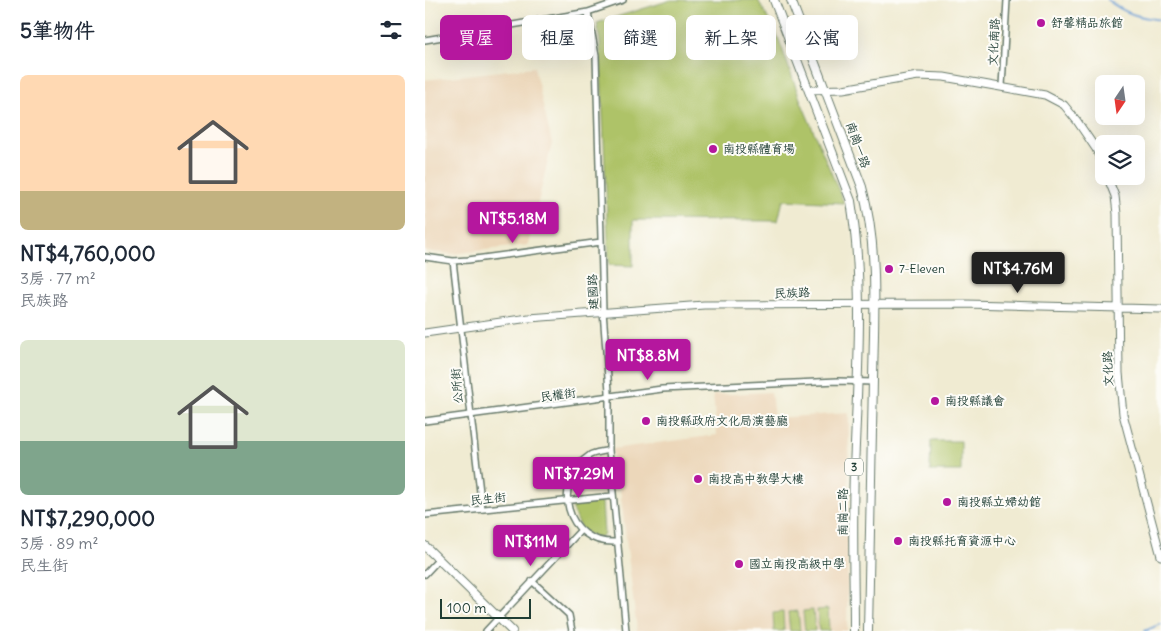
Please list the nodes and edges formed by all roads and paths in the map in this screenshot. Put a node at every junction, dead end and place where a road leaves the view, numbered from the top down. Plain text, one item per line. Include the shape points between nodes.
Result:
1 (623, 0) edge
2 (774, 0) edge
3 (791, 0) edge
4 (1007, 0) edge
5 (588, 12) junction
6 (425, 40) edge
7 (1002, 86) junction
8 (825, 88) junction
9 (809, 90) junction
10 (1095, 150) edge
11 (1111, 185) edge
12 (601, 242) junction
13 (425, 257) edge
14 (453, 261) junction
15 (858, 304) junction
16 (874, 304) junction
17 (1118, 309) junction
18 (1161, 309) edge
19 (603, 311) junction
20 (463, 327) junction
21 (425, 333) edge
22 (859, 381) junction
23 (873, 382) junction
24 (609, 398) junction
25 (470, 416) junction
26 (425, 421) edge
27 (609, 450) junction
28 (612, 496) junction
29 (569, 501) junction
30 (482, 509) junction
31 (425, 515) edge
32 (580, 531) junction
33 (617, 542) junction
34 (425, 546) edge
35 (1161, 556) edge
36 (439, 559) junction
37 (425, 574) edge
38 (532, 581) junction
39 (498, 618) junction
40 (485, 631) edge
41 (512, 631) edge
42 (572, 631) edge
43 (626, 631) edge
44 (854, 631) edge
45 (868, 631) edge

1 - 5 street
2 - 9 main road, 南崗一路 / 3
3 - 8 main road, 南崗一路 / 3
4 - 7 street, 文化南路
5 - 6 street
5 - 12 street, 建國路 via 596,56
7 - 8 main road via 918,76 843,89
7 - 10 main road via 1045,95 1064,105
8 - 9 main road
8 - 16 main road, 南崗一路 / 3 via 869,210
9 - 15 main road, 南崗一路 / 3 via 851,201 856,234
11 - 17 main road, 文化路 via 1117,214
12 - 14 street
12 - 19 street, 建國路
13 - 14 street
14 - 20 street, 公所街
15 - 16 main road, 民族路
15 - 19 main road, 民族路 via 704,305
15 - 22 main road, 南崗二路 / 3
16 - 17 main road, 民族路 via 1005,304
16 - 23 main road, 3
17 - 18 main road, 民族路
17 - 35 main road, 文化路 via 1123,414
19 - 20 main road, 民族路
19 - 24 street, 建國路
20 - 21 main road, 民族路
20 - 25 street, 公所街
22 - 23 street, 民權街
22 - 24 street, 民權街 via 662,389
22 - 44 main road, 南崗二路 / 3 via 854,471
23 - 45 main road, 3
24 - 25 street, 民權街
24 - 27 street, 建國路
25 - 26 street, 民權街
25 - 30 street, 公所街
27 - 28 street, 建國路
27 - 29 street via 591,454 578,465 569,484
28 - 29 street, 民生街
28 - 33 street, 建國路
29 - 30 street, 民生街
29 - 32 street via 574,522
30 - 31 street, 民生街
32 - 33 street via 597,541
32 - 38 street
33 - 43 street, 建國路
34 - 36 main road
36 - 37 street
36 - 39 main road
38 - 39 street
38 - 42 street via 569,615
39 - 40 street
39 - 41 main road

